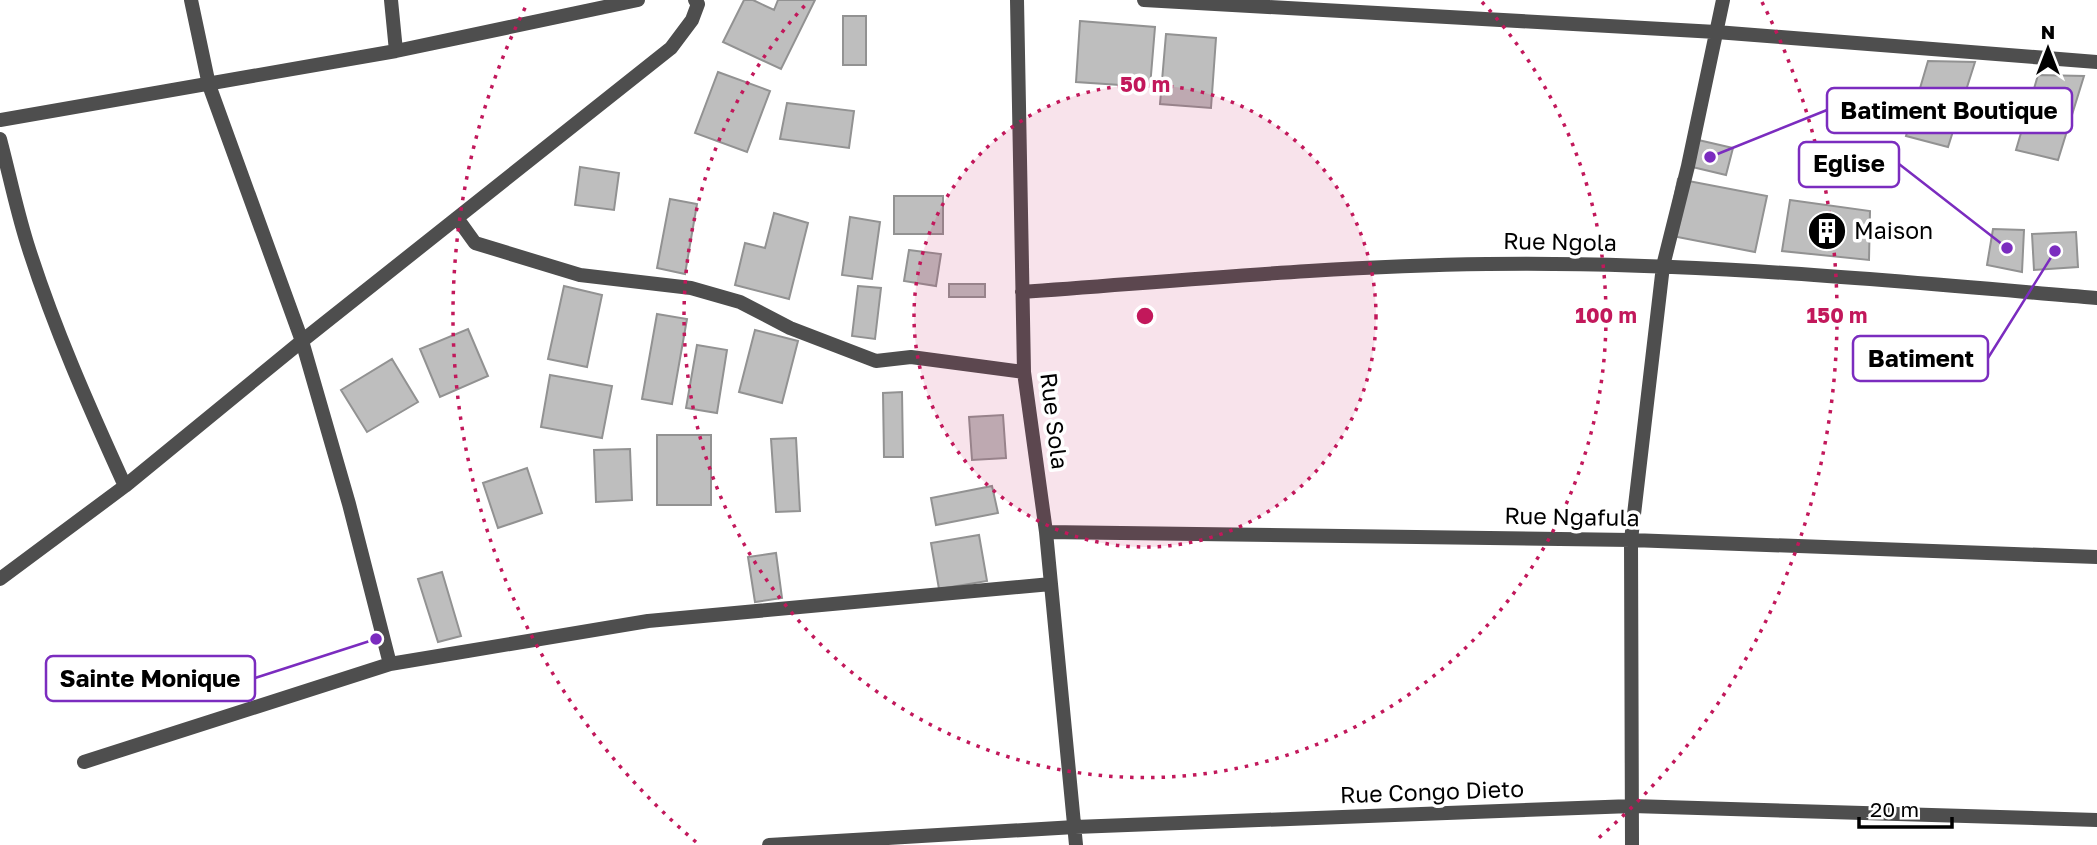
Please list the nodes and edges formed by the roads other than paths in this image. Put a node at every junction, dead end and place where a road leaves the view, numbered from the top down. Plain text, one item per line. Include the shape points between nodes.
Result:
1 (191, 0) edge
2 (391, 0) edge
3 (638, 0) edge
4 (695, 0) edge
5 (1017, 0) edge
6 (1144, 0) edge
7 (1723, 0) edge
8 (1716, 32) junction
9 (396, 51) junction
10 (2097, 62) edge
11 (209, 85) junction
12 (0, 120) edge
13 (0, 138) edge
14 (457, 218) junction
15 (1663, 266) junction
16 (1022, 292) junction
17 (2097, 298) edge
18 (302, 341) junction
19 (1024, 372) junction
20 (125, 486) junction
21 (1046, 532) junction
22 (1631, 540) junction
23 (2097, 558) edge
24 (0, 579) edge
25 (1051, 584) junction
26 (390, 664) junction
27 (84, 762) dead end
28 (1632, 806) junction
29 (2097, 820) edge
30 (1075, 827) junction
31 (769, 845) edge
32 (1076, 845) edge
33 (1632, 845) edge

1 - 11 street
2 - 9 street
3 - 9 street
4 - 14 street via 698,4 692,20 671,48
5 - 16 street, Rue Sola
6 - 8 street
7 - 8 street
8 - 10 street
8 - 15 street
9 - 11 street
11 - 12 street
11 - 18 street
13 - 20 street via 38,276
14 - 18 street
14 - 19 street via 475,243 580,275 691,288 740,302 790,328 876,361 911,357
15 - 16 street, Rue Ngola via 1433,266
15 - 17 street, Rue Ngola
15 - 22 street
16 - 19 street, Rue Sola
18 - 20 street
18 - 26 street
19 - 21 street, Rue Sola
20 - 24 street
21 - 22 street, Rue Ngafula
21 - 25 street, Rue Sola
22 - 23 street, Rue Ngafula
22 - 28 street
25 - 26 street via 648,621
25 - 30 street, Rue Sola
26 - 27 street
28 - 29 street, Rue Congo Dieto
28 - 30 street, Rue Congo Dieto
28 - 33 street
30 - 31 street, Rue Congo Dieto
30 - 32 street, Rue Sola

